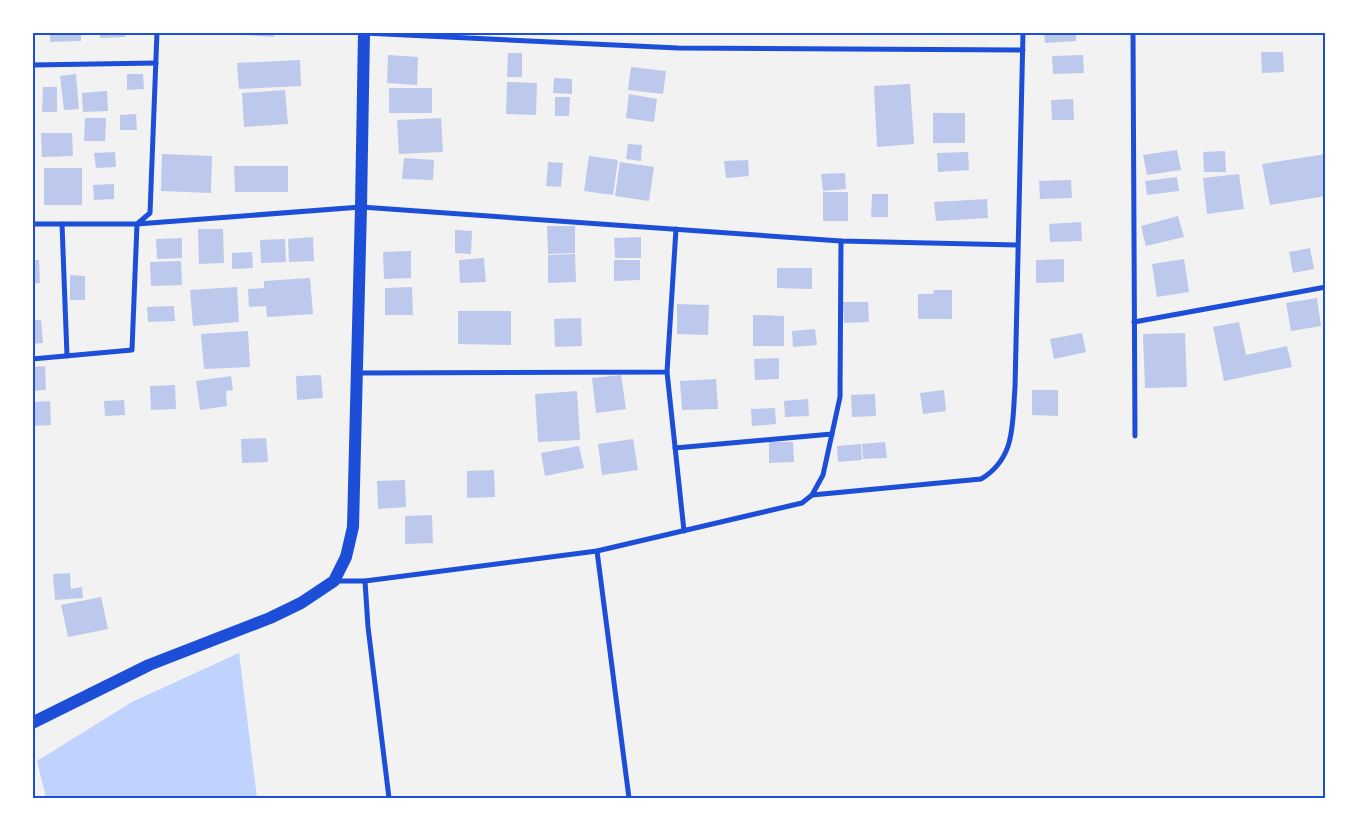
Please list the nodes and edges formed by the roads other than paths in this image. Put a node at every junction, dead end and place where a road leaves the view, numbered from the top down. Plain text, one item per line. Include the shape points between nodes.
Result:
1 (157, 32) edge
2 (1024, 32) edge
3 (1133, 32) edge
4 (364, 33) edge
5 (1023, 50) junction
6 (156, 63) junction
7 (32, 65) edge
8 (361, 207) junction
9 (32, 224) edge
10 (62, 224) junction
11 (137, 224) junction
12 (676, 229) junction
13 (841, 241) junction
14 (1017, 245) junction
15 (1326, 287) edge
16 (1134, 322) junction
17 (67, 356) junction
18 (32, 359) edge
19 (668, 372) junction
20 (357, 373) junction
21 (832, 434) junction
22 (1136, 436) dead end
23 (676, 448) junction
24 (812, 495) junction
25 (684, 531) junction
26 (597, 551) junction
27 (334, 581) junction
28 (365, 581) junction
29 (32, 724) edge
30 (389, 798) edge
31 (629, 798) edge

1 - 6 street
2 - 5 street
3 - 16 street
4 - 5 street via 678,48
4 - 8 main road
5 - 14 street
6 - 7 street
6 - 11 street via 150,213
8 - 11 street
8 - 12 street
8 - 20 main road
9 - 10 street
10 - 11 street
10 - 17 street
11 - 17 street via 132,350
12 - 13 street
12 - 19 street
13 - 14 street
13 - 21 street via 840,397
14 - 24 street via 1015,388 1011,440 1004,459 993,472 981,479
15 - 16 street
16 - 22 street
17 - 18 street
19 - 20 street
19 - 23 street
20 - 27 main road via 353,527 346,557
21 - 23 street
21 - 24 street via 823,475
23 - 25 street
24 - 25 street via 802,503
25 - 26 street
26 - 28 street
26 - 31 street
27 - 28 street
27 - 29 main road via 294,607 149,666
28 - 30 street

